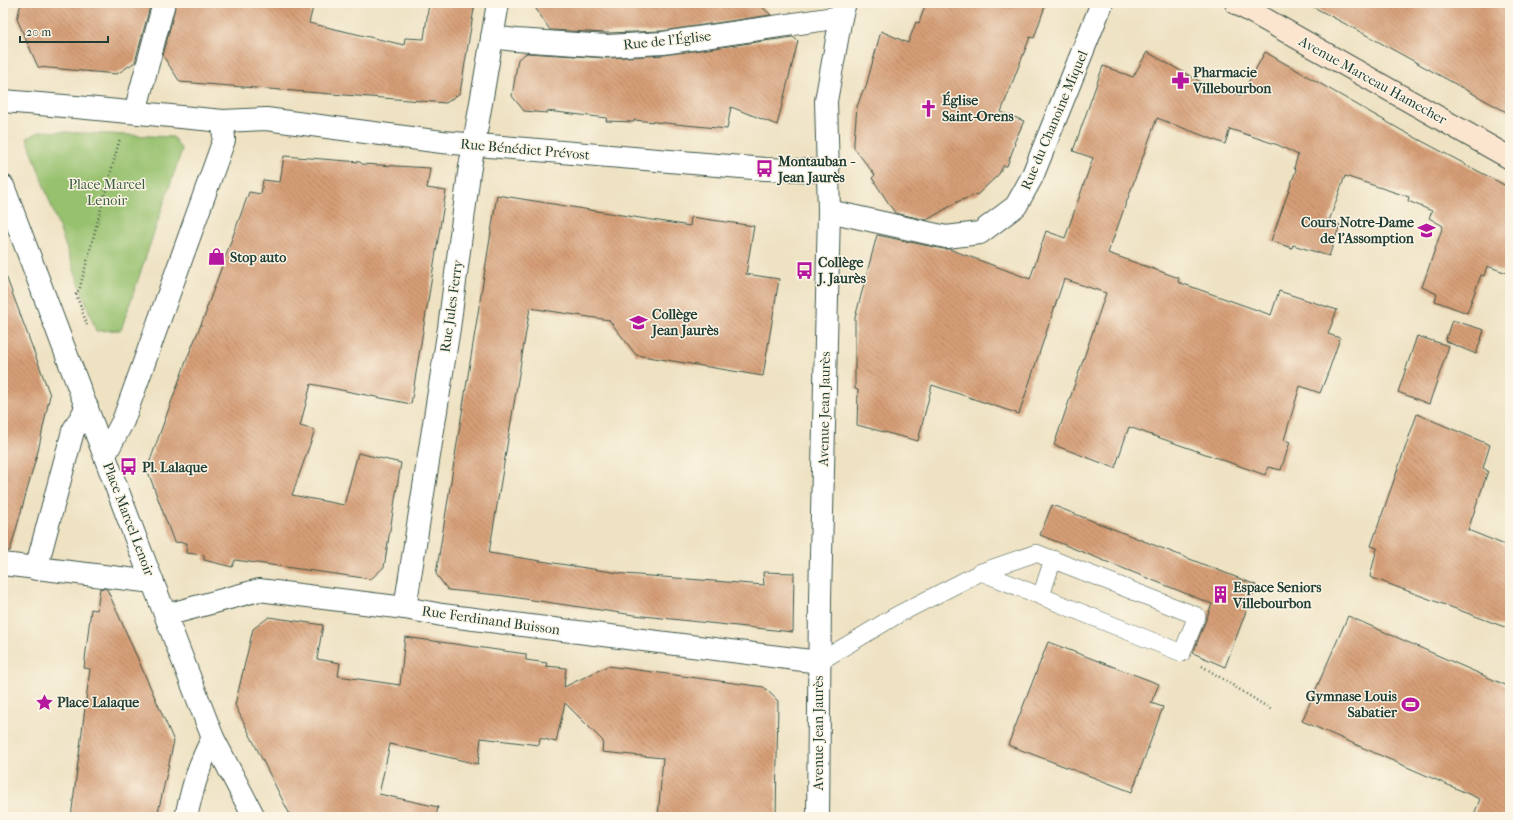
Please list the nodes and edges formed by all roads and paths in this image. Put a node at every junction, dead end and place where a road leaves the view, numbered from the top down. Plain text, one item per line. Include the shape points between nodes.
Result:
1 (164, 3) edge
2 (498, 3) edge
3 (1102, 3) edge
4 (1236, 3) edge
5 (843, 10) edge
6 (492, 37) junction
7 (3, 101) edge
8 (127, 111) junction
9 (223, 121) junction
10 (474, 145) junction
11 (1510, 158) edge
12 (828, 171) junction
13 (3, 186) edge
14 (829, 211) junction
15 (87, 325) dead end
16 (87, 407) junction
17 (105, 455) junction
18 (1053, 559) junction
19 (3, 564) edge
20 (36, 569) junction
21 (981, 572) junction
22 (153, 582) junction
23 (1041, 596) junction
24 (405, 608) junction
25 (166, 615) junction
26 (1182, 653) junction
27 (819, 662) junction
28 (1272, 710) dead end
29 (213, 738) junction
30 (186, 817) edge
31 (254, 817) edge
32 (818, 817) edge

1 - 8 street
2 - 6 street, Rue Jules Ferry
3 - 14 street, Rue du Chanoine Miquel via 1032,178 1016,206 980,233 946,237
4 - 11 main road, Avenue Marceau Hamecher
5 - 6 street, Rue de l'Église via 664,43 607,46
5 - 12 street, Avenue Jean Jaurès via 826,100
6 - 10 street, Rue Jules Ferry
7 - 8 street
8 - 9 street
8 - 15 path via 117,125 121,135 76,294
9 - 10 street, Rue Bénédict Prévost via 266,119
9 - 17 street, Place Marcel Lenoir via 224,140 123,421
10 - 12 street, Rue Bénédict Prévost via 765,169
10 - 24 street, Rue Jules Ferry via 449,328
12 - 14 street, Avenue Jean Jaurès
13 - 16 street, Place Marcel Lenoir
14 - 27 street, Avenue Jean Jaurès
16 - 17 street, Place Marcel Lenoir
16 - 20 street via 73,431
17 - 22 street, Place Marcel Lenoir
18 - 21 lane via 1036,553
18 - 23 lane
18 - 26 lane via 1198,616
19 - 20 street
20 - 22 street
21 - 23 lane
21 - 27 lane via 897,615
22 - 25 street
23 - 26 lane
24 - 25 street, Rue Ferdinand Buisson via 259,590
24 - 27 street, Rue Ferdinand Buisson via 450,616
25 - 29 street
26 - 28 path
27 - 32 street, Avenue Jean Jaurès
29 - 30 street via 200,764
29 - 31 street

